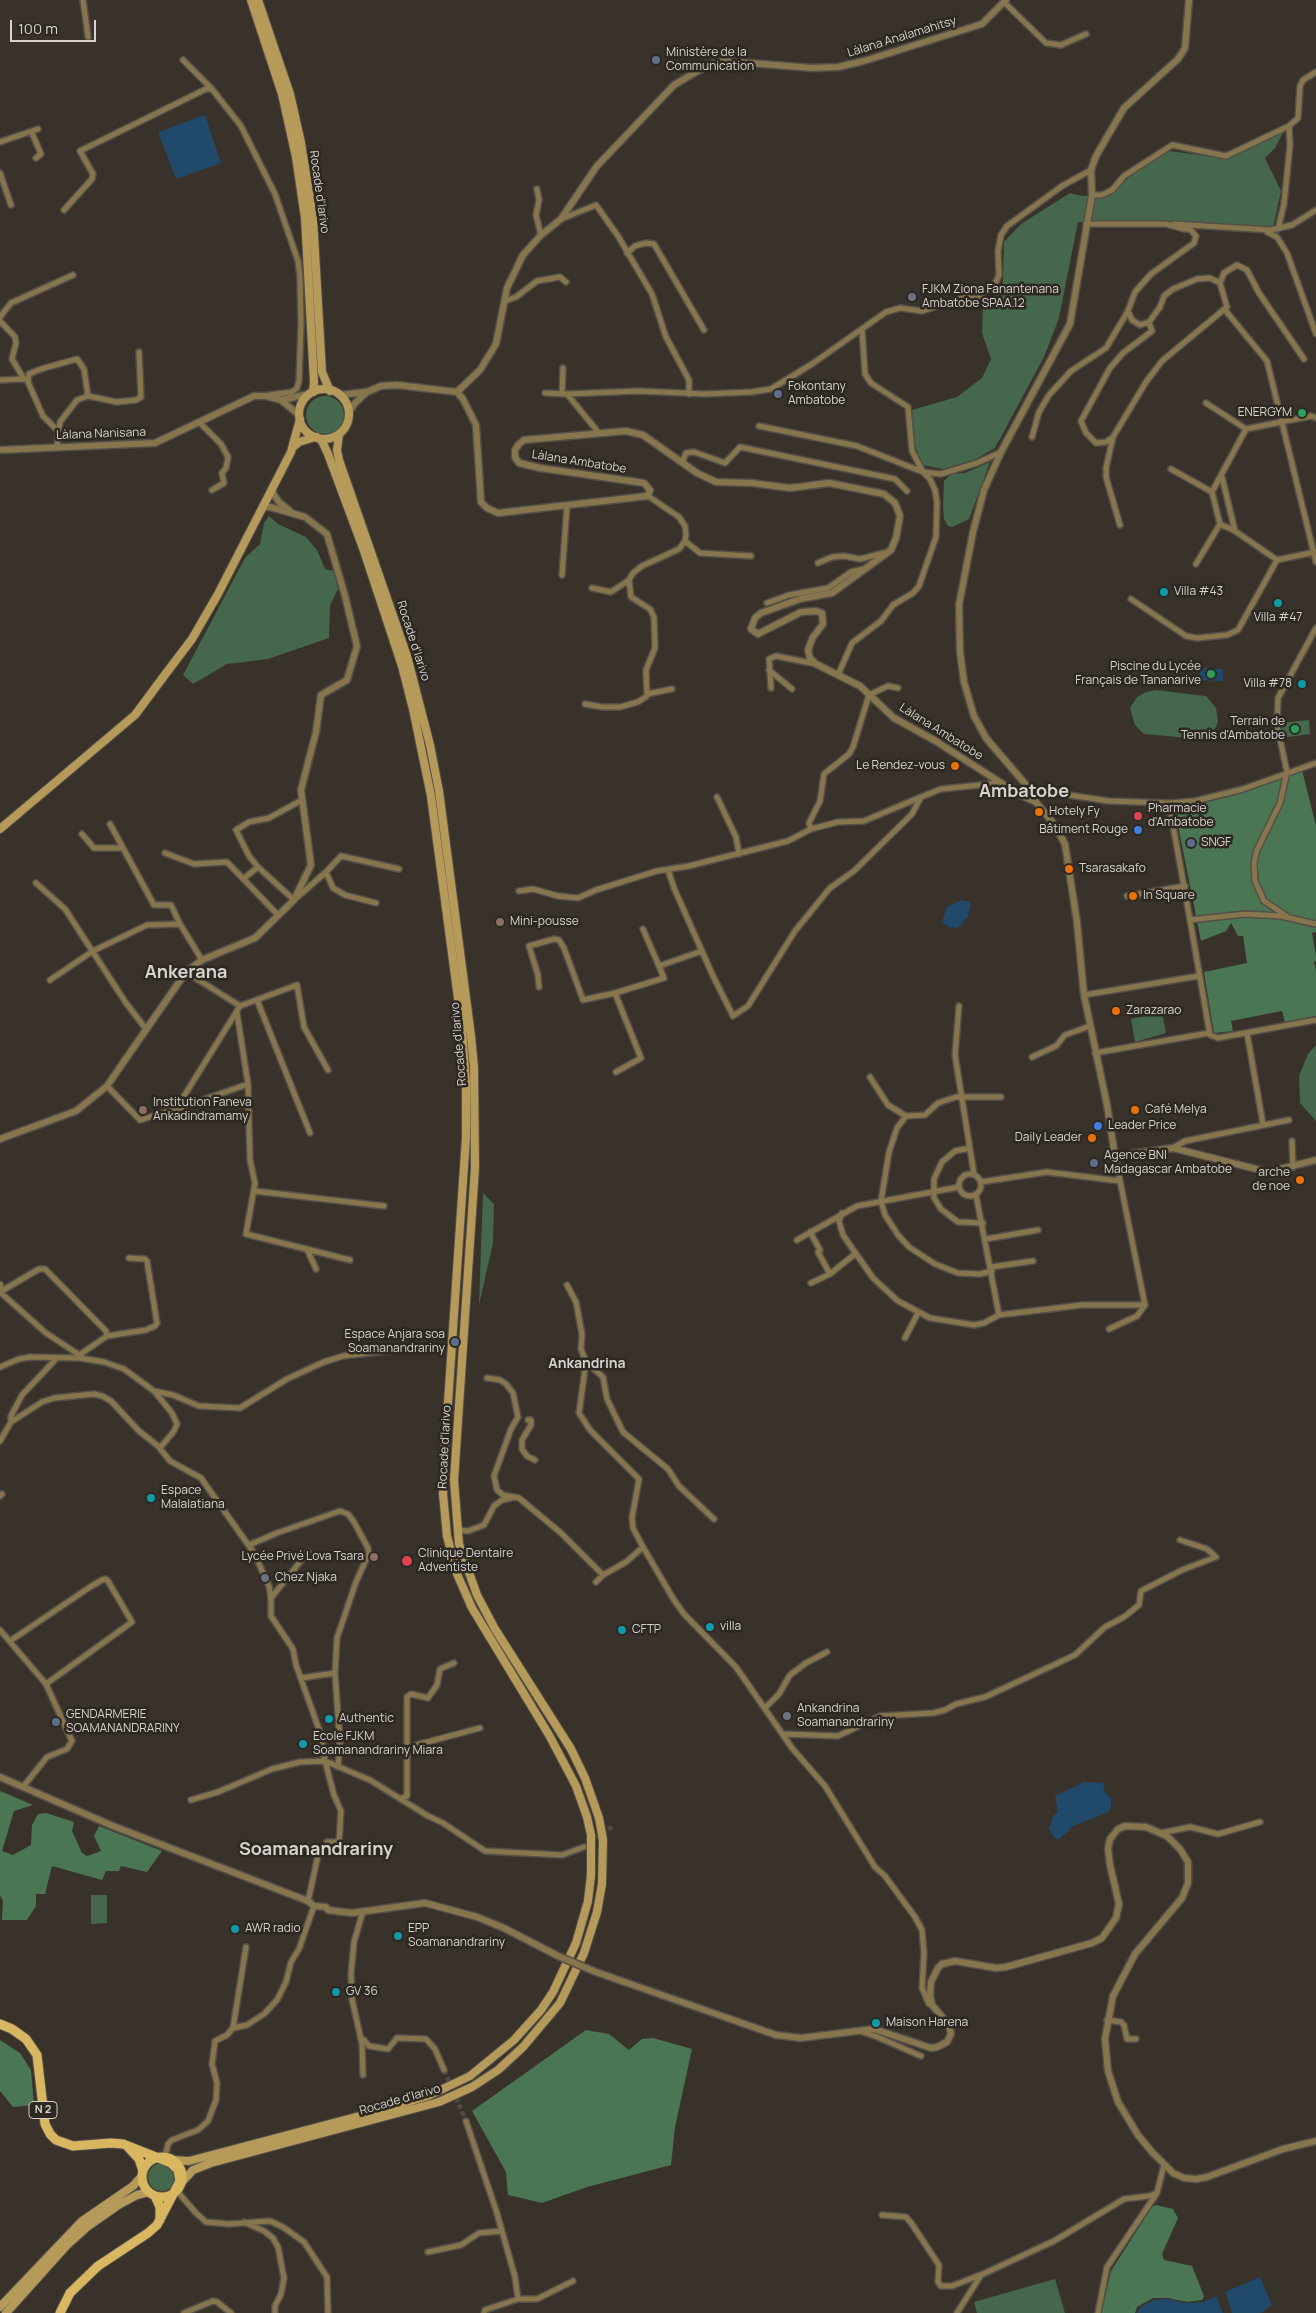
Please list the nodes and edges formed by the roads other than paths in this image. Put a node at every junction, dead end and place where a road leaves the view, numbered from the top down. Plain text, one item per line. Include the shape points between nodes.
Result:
1 (83, 0) edge
2 (251, 0) edge
3 (258, 0) edge
4 (1189, 0) edge
5 (1005, 1) edge
6 (1086, 34) dead end
7 (88, 37) dead end
8 (183, 60) dead end
9 (1316, 72) edge
10 (212, 89) junction
11 (1289, 126) junction
12 (38, 129) dead end
13 (32, 133) junction
14 (0, 142) edge
15 (36, 158) dead end
16 (1091, 170) junction
17 (0, 173) edge
18 (536, 189) dead end
19 (1092, 195) junction
20 (11, 205) dead end
21 (64, 210) dead end
22 (1316, 210) edge
23 (561, 219) junction
24 (1086, 224) junction
25 (1166, 224) junction
26 (1278, 229) junction
27 (1262, 230) junction
28 (541, 235) junction
29 (627, 253) junction
30 (73, 275) dead end
31 (566, 282) dead end
32 (1220, 283) junction
33 (505, 301) junction
34 (1225, 310) junction
35 (1128, 311) junction
36 (0, 319) edge
37 (1149, 322) junction
38 (862, 329) junction
39 (704, 330) dead end
40 (1316, 334) edge
41 (140, 352) dead end
42 (1304, 359) dead end
43 (563, 368) dead end
44 (0, 380) edge
45 (330, 391) junction
46 (367, 392) junction
47 (457, 392) junction
48 (311, 393) junction
49 (545, 393) dead end
50 (564, 394) junction
51 (689, 394) junction
52 (340, 395) junction
53 (88, 396) junction
54 (266, 396) junction
55 (281, 400) junction
56 (1206, 403) dead end
57 (349, 412) junction
58 (300, 417) junction
59 (1316, 418) edge
60 (199, 422) junction
61 (1283, 423) junction
62 (759, 426) dead end
63 (1246, 429) junction
64 (58, 431) junction
65 (598, 433) junction
66 (339, 434) junction
67 (316, 437) junction
68 (1032, 437) dead end
69 (1114, 437) junction
70 (57, 446) junction
71 (292, 448) junction
72 (0, 450) edge
73 (1001, 452) junction
74 (682, 463) junction
75 (1171, 469) dead end
76 (923, 472) junction
77 (1222, 477) junction
78 (272, 488) junction
79 (212, 490) dead end
80 (907, 491) dead end
81 (1212, 492) junction
82 (648, 496) junction
83 (567, 506) junction
84 (263, 507) junction
85 (292, 513) junction
86 (1220, 524) junction
87 (1120, 525) dead end
88 (1235, 531) junction
89 (685, 541) junction
90 (891, 550) junction
91 (1315, 552) edge
92 (751, 556) dead end
93 (1277, 560) junction
94 (1316, 562) edge
95 (818, 563) dead end
96 (1196, 564) dead end
97 (867, 569) junction
98 (562, 575) dead end
99 (629, 580) junction
100 (592, 588) dead end
101 (1131, 598) dead end
102 (766, 603) dead end
103 (1316, 628) edge
104 (816, 664) junction
105 (768, 670) junction
106 (838, 675) junction
107 (771, 688) dead end
108 (898, 688) dead end
109 (672, 689) dead end
110 (792, 689) dead end
111 (647, 694) junction
112 (869, 695) junction
113 (585, 704) dead end
114 (1316, 763) edge
115 (1287, 772) junction
116 (1000, 783) junction
117 (1021, 790) junction
118 (717, 797) dead end
119 (921, 797) junction
120 (302, 800) junction
121 (1169, 803) junction
122 (110, 824) dead end
123 (0, 829) edge
124 (810, 829) junction
125 (82, 834) dead end
126 (123, 848) junction
127 (165, 853) dead end
128 (739, 854) junction
129 (258, 867) junction
130 (399, 869) dead end
131 (668, 870) junction
132 (326, 872) junction
133 (243, 878) junction
134 (36, 884) dead end
135 (1185, 886) junction
136 (519, 891) dead end
137 (1127, 896) dead end
138 (294, 900) junction
139 (376, 902) dead end
140 (278, 915) junction
141 (1288, 917) junction
142 (1190, 920) junction
143 (180, 924) junction
144 (1316, 924) edge
145 (643, 929) dead end
146 (93, 950) junction
147 (702, 951) junction
148 (202, 960) junction
149 (659, 966) junction
150 (186, 972) junction
151 (1199, 976) junction
152 (50, 980) dead end
153 (538, 987) dead end
154 (615, 993) junction
155 (1084, 995) junction
156 (258, 1000) junction
157 (240, 1006) junction
158 (959, 1006) dead end
159 (237, 1013) junction
160 (1316, 1020) edge
161 (1090, 1026) junction
162 (146, 1029) junction
163 (1209, 1033) junction
164 (1247, 1033) junction
165 (1095, 1053) junction
166 (1032, 1057) dead end
167 (328, 1070) dead end
168 (616, 1072) dead end
169 (870, 1076) dead end
170 (248, 1084) junction
171 (107, 1086) junction
172 (961, 1097) junction
173 (1001, 1097) dead end
174 (176, 1109) junction
175 (906, 1116) junction
176 (1289, 1120) dead end
177 (1263, 1124) junction
178 (310, 1133) dead end
179 (0, 1139) edge
180 (1292, 1142) dead end
181 (970, 1148) junction
182 (1173, 1148) junction
183 (1115, 1156) junction
184 (1316, 1160) edge
185 (1293, 1167) junction
186 (974, 1174) junction
187 (1120, 1181) junction
188 (981, 1182) junction
189 (959, 1187) junction
190 (254, 1191) junction
191 (933, 1192) junction
192 (976, 1195) junction
193 (881, 1201) junction
194 (384, 1206) dead end
195 (842, 1213) junction
196 (982, 1223) junction
197 (1038, 1230) dead end
198 (810, 1232) junction
199 (986, 1239) junction
200 (797, 1240) dead end
201 (307, 1249) junction
202 (854, 1254) junction
203 (129, 1258) dead end
204 (350, 1260) dead end
205 (1033, 1261) dead end
206 (992, 1269) junction
207 (316, 1270) dead end
208 (830, 1274) junction
209 (811, 1284) dead end
210 (0, 1285) edge
211 (567, 1285) dead end
212 (0, 1292) edge
213 (1145, 1305) junction
214 (918, 1312) junction
215 (999, 1315) junction
216 (1109, 1329) dead end
217 (107, 1336) junction
218 (905, 1338) dead end
219 (423, 1347) dead end
220 (80, 1358) junction
221 (56, 1359) junction
222 (586, 1362) junction
223 (0, 1367) edge
224 (487, 1378) dead end
225 (154, 1391) junction
226 (528, 1420) dead end
227 (11, 1422) junction
228 (0, 1441) edge
229 (160, 1448) junction
230 (535, 1460) dead end
231 (514, 1497) junction
232 (714, 1519) dead end
233 (457, 1530) junction
234 (1180, 1540) dead end
235 (249, 1545) junction
236 (643, 1547) junction
237 (308, 1552) dead end
238 (603, 1575) junction
239 (596, 1582) dead end
240 (271, 1598) junction
241 (0, 1630) edge
242 (10, 1641) junction
243 (827, 1652) dead end
244 (454, 1663) dead end
245 (336, 1673) junction
246 (301, 1678) junction
247 (46, 1684) junction
248 (765, 1708) junction
249 (480, 1728) dead end
250 (784, 1734) junction
251 (408, 1750) junction
252 (325, 1761) junction
253 (338, 1767) junction
254 (0, 1777) edge
255 (23, 1787) junction
256 (400, 1799) junction
257 (191, 1800) dead end
258 (1260, 1822) dead end
259 (1160, 1833) junction
260 (584, 1847) tunnel mouth
261 (308, 1901) junction
262 (314, 1906) junction
263 (363, 1911) junction
264 (246, 1947) dead end
265 (932, 2005) junction
266 (1108, 2020) junction
267 (0, 2024) edge
268 (233, 2028) junction
269 (857, 2030) junction
270 (360, 2033) junction
271 (1136, 2039) dead end
272 (921, 2056) dead end
273 (444, 2070) tunnel mouth
274 (363, 2075) dead end
275 (466, 2121) tunnel mouth
276 (1316, 2141) edge
277 (126, 2146) junction
278 (165, 2158) junction
279 (1164, 2165) junction
280 (143, 2173) junction
281 (177, 2189) junction
282 (1157, 2193) junction
283 (152, 2194) junction
284 (882, 2215) dead end
285 (160, 2220) junction
286 (244, 2222) junction
287 (502, 2230) junction
288 (428, 2252) dead end
289 (981, 2275) junction
290 (573, 2280) dead end
291 (518, 2299) junction
292 (0, 2307) edge
293 (6, 2313) edge
294 (60, 2313) edge
295 (184, 2313) edge
296 (231, 2313) edge
297 (275, 2313) edge
298 (328, 2313) edge
299 (484, 2313) edge
300 (957, 2313) edge
301 (1098, 2313) edge

1 - 7 street
2 - 48 main road, Rocade d'Iarivo via 282,94 296,157 305,218 314,382
3 - 45 main road, Rocade d'Iarivo via 290,94 301,143 313,218 322,372
4 - 16 street via 1185,48 1178,59 1124,108
5 - 6 street via 1046,43 1061,45
5 - 23 street, Làlana Analamahitsy via 982,24 838,67 725,61 708,65 674,85 603,159
8 - 10 street
9 - 11 street via 1303,80 1300,86 1298,118
10 - 21 street via 206,89 80,151 93,174 92,179
10 - 54 street via 241,126 265,171 298,261 301,315 297,388 292,392
11 - 19 street via 1226,156 1172,146 1124,176 1112,190
11 - 26 street via 1284,204
12 - 13 street
13 - 14 street
13 - 15 street via 41,154
16 - 19 street
16 - 38 street via 1062,186 1006,226 998,251 999,275 995,284 984,293 922,311 900,308 886,312
17 - 20 street
18 - 28 street via 539,200 536,215
19 - 24 street
22 - 26 street via 1292,225
23 - 28 street, Làlana Analamahitsy
23 - 29 street via 596,205
24 - 25 street
24 - 73 street via 1070,324
25 - 27 street
25 - 35 street via 1190,229 1196,240 1139,286
26 - 27 street
27 - 40 street via 1272,233 1283,247
28 - 33 street, Làlana Analamahitsy via 523,255 507,288
29 - 39 street via 635,246 654,244
29 - 51 street via 652,294 666,337 689,380
30 - 36 street via 11,303
31 - 33 street via 560,277 537,281
32 - 34 street via 1227,303
32 - 37 street via 1203,278 1173,289 1164,296
32 - 42 street via 1224,273 1237,265 1247,270
33 - 47 street, Làlana Analamahitsy via 492,352 480,370
34 - 61 street via 1267,361
34 - 69 street via 1162,361
35 - 37 street via 1132,320 1140,325
35 - 68 street via 1106,348 1071,371 1049,395 1039,412
36 - 44 street via 15,336 11,356 24,379
37 - 69 street via 1152,331 1123,353 1110,368 1081,421 1086,433 1096,443
38 - 51 street via 770,389
38 - 76 street via 865,374 870,383 908,406 912,451
41 - 53 street via 140,398 117,402
43 - 50 street
45 - 48 main road
45 - 52 main road
46 - 47 street via 390,384
46 - 52 street
46 - 57 street
47 - 83 street via 476,425 481,502 498,513
48 - 55 street, Làlana Nanisana
48 - 58 main road via 302,404
49 - 50 street
50 - 51 street via 638,391
50 - 65 street
52 - 57 main road
53 - 64 street via 77,400 60,422
53 - 64 street via 84,368 77,359 29,374 28,382 43,416
54 - 55 street, Làlana Nanisana
54 - 60 street, Làlana Nanisana via 254,396
55 - 58 street, Làlana Nanisana
56 - 63 street
57 - 66 main road via 347,424
58 - 67 main road via 305,430
58 - 71 main road
59 - 61 street via 1311,416
60 - 70 street, Làlana Nanisana via 155,443
60 - 79 street via 221,444 228,457 222,473 224,483
61 - 63 street
61 - 91 street
62 - 76 street via 857,446
63 - 77 street
64 - 70 street
65 - 74 street, Làlana Ambatobe via 626,431 643,435
65 - 82 street, Làlana Ambatobe via 524,440 514,450 515,457 519,464 644,482 650,490
66 - 67 main road via 326,439
66 - 233 main road, Rocade d'Iarivo via 339,460 407,656 430,745 471,1036 475,1168 454,1472
67 - 71 main road via 305,438
67 - 278 main road, Rocade d'Iarivo via 322,441 328,454 363,548 413,709 433,806 461,1019 466,1138 445,1447 443,1494 447,1536 454,1565 472,1608 576,1786 591,1835 592,1875 576,1943 553,1992 514,2040 470,2076 428,2096 379,2111 188,2161
69 - 87 street via 1106,477
70 - 72 street, Làlana Nanisana
71 - 78 main road
73 - 76 street via 941,474
73 - 117 street via 984,490 972,532 960,605 960,652 964,682 974,716 986,738 1017,774
74 - 80 street via 686,453 694,452 725,464 740,447 895,479
74 - 90 street, Làlana Ambatobe via 716,482 790,488 829,483 884,494 895,503 900,516
75 - 81 street
76 - 106 street via 930,479 937,502 936,537 922,580 916,590 893,605 881,621 852,643
77 - 81 street
77 - 88 street
78 - 84 main road
78 - 85 street via 279,502
81 - 86 street
82 - 83 street
82 - 89 street via 683,521
83 - 98 street
84 - 85 street
84 - 123 main road via 192,639 135,715
85 - 120 street via 305,517 327,534 357,646 347,680 321,695 316,732 301,790
86 - 88 street
86 - 96 street
88 - 93 street
89 - 92 street via 700,553
89 - 99 street via 679,549 642,566
90 - 95 street via 860,559 832,557
90 - 97 street
91 - 93 street
91 - 94 street
93 - 101 street via 1238,630 1227,635 1186,636
97 - 102 street via 851,572 828,588
97 - 104 street via 832,593 768,609 755,618 752,629 758,634 801,612 822,613 823,624 808,650
99 - 100 street via 611,592
99 - 111 street via 631,597 650,609 654,617 655,648 646,670
103 - 115 street via 1278,698 1277,725
104 - 105 street via 776,656 769,659
104 - 106 street, Làlana Ambatobe
105 - 107 street
105 - 110 street
106 - 112 street, Làlana Ambatobe via 860,686
108 - 112 street via 888,686
109 - 111 street
111 - 113 street via 629,706 613,708
112 - 116 street, Làlana Ambatobe via 894,718
112 - 124 street via 849,754 824,774 820,801 809,823
114 - 115 street
115 - 121 street via 1243,789 1195,801
115 - 141 street via 1280,803 1254,863 1255,881 1264,901
116 - 117 street, Làlana Ambatobe
116 - 119 street via 941,789
117 - 121 street via 1109,801
117 - 155 street, Làlana Ambatobe via 1054,824 1065,844
118 - 128 street via 736,837
119 - 124 street via 864,821 838,822
119 - 147 street via 912,814 854,871 830,888 795,931 748,1006 733,1016
120 - 129 street via 269,818 249,822 236,830
120 - 138 street via 311,865
121 - 135 street
122 - 126 street
124 - 128 street via 788,841
125 - 126 street via 94,848
126 - 143 street via 154,905 171,905
127 - 133 street via 194,864 227,862
128 - 131 street
129 - 133 street
129 - 138 street
130 - 132 street via 341,856
131 - 136 street via 578,898 533,889
131 - 147 street
132 - 138 street
132 - 139 street via 333,888 345,895
133 - 140 street
134 - 146 street via 65,909
135 - 137 street
135 - 142 street
138 - 140 street
140 - 148 street via 256,938
141 - 142 street via 1245,914
141 - 144 street
142 - 151 street
143 - 146 street via 147,925
143 - 148 street
145 - 149 street
146 - 152 street
146 - 162 street
147 - 149 street
148 - 150 street
149 - 154 street via 664,978
150 - 157 street
150 - 162 street
151 - 155 street
151 - 163 street
153 - 154 street via 538,975 529,946 554,939 559,940 564,948 584,1000
154 - 168 street via 641,1058
155 - 161 street
156 - 157 street
156 - 167 street via 297,984 304,1027
156 - 178 street
157 - 159 street
158 - 172 street via 955,1055
159 - 170 street
159 - 174 street via 219,1036
160 - 164 street
161 - 165 street
161 - 166 street via 1065,1035 1056,1046
162 - 171 street
163 - 164 street via 1214,1038
163 - 165 street
164 - 177 street
165 - 183 street
169 - 175 street via 888,1105
170 - 174 street
170 - 190 street
171 - 174 street via 140,1120
171 - 179 street via 76,1111
172 - 173 street
172 - 175 street via 942,1101 925,1116
172 - 181 street
175 - 193 street via 892,1142
176 - 177 street
177 - 182 street via 1186,1141
180 - 185 street
181 - 186 street
181 - 191 street via 955,1151 946,1158 936,1174
182 - 183 street
182 - 185 street via 1268,1172
183 - 187 street
184 - 185 street
186 - 188 street
186 - 189 street via 963,1176
187 - 188 street via 1047,1172
187 - 213 street
188 - 192 street via 981,1189
189 - 191 street
189 - 192 street via 964,1194
190 - 194 street
190 - 201 street via 246,1234
191 - 193 street
191 - 196 street via 937,1204 951,1218 964,1223
192 - 196 street
193 - 195 street
193 - 206 street via 885,1215 898,1235 921,1256 958,1274 980,1274
195 - 198 street
195 - 202 street via 839,1226
196 - 199 street
197 - 199 street
198 - 200 street
198 - 208 street
199 - 206 street
201 - 204 street
201 - 207 street
202 - 208 street
202 - 214 street via 885,1290
203 - 217 street via 147,1261 157,1323 146,1330
205 - 206 street
206 - 215 street
208 - 209 street
210 - 212 street
211 - 222 street via 576,1302 582,1334 580,1349
212 - 217 street via 45,1268 106,1331
212 - 220 street
213 - 215 street via 1082,1305
213 - 216 street via 1136,1316
214 - 215 street via 930,1318 974,1325
214 - 218 street
217 - 220 street via 82,1353
219 - 225 street via 343,1356 324,1362 287,1379 240,1408 199,1406
220 - 221 street
220 - 225 street via 124,1369
221 - 223 street via 30,1357
221 - 227 street via 22,1395
222 - 232 street via 602,1377 607,1399 623,1432 668,1469 680,1486
222 - 236 street via 579,1413 590,1430 639,1480 632,1518 633,1528
224 - 231 street via 504,1381 513,1393 518,1417 494,1476 497,1490
225 - 229 street via 172,1413 176,1424
226 - 230 street via 531,1424 522,1440 522,1449
227 - 228 street
227 - 229 street via 42,1402 94,1394 111,1401
229 - 235 street via 176,1465 201,1478
231 - 233 street via 494,1506 484,1525 468,1531
231 - 238 street via 561,1533
233 - 281 main road, Rocade d'Iarivo via 466,1568 477,1595 571,1749 599,1818 603,1840 602,1884 584,1953 560,2003 545,2023 498,2070 472,2087 406,2112 210,2163 186,2175
234 - 250 street via 1207,1549 1216,1557 1141,1591 1139,1605 1063,1661 985,1698 965,1701 945,1710 886,1715 838,1736
235 - 240 street via 266,1579
235 - 245 street via 340,1511 348,1514 354,1522 369,1553 339,1630
236 - 238 street via 626,1562
236 - 248 street via 684,1614 736,1668
237 - 240 street
238 - 239 street
240 - 246 street via 271,1616 290,1643
241 - 242 street
242 - 247 street
242 - 247 street via 96,1584 108,1581 132,1622
243 - 248 street via 790,1675
244 - 251 street via 440,1669 437,1685 428,1698 412,1694 407,1697
245 - 246 street
245 - 253 street via 340,1743
246 - 252 street via 321,1735
247 - 255 street via 72,1744 47,1757
248 - 250 street
249 - 251 street
250 - 265 street via 825,1786 875,1867 886,1876 915,1917 923,1939 922,1988
251 - 256 street via 407,1796
252 - 253 street
252 - 257 street via 300,1762 272,1769
252 - 261 street via 341,1811 340,1837 339,1842 327,1842 326,1848 319,1851
253 - 256 street via 370,1780
254 - 255 street
255 - 261 street via 185,1855
256 - 260 street via 485,1851 562,1855
258 - 259 street via 1218,1834 1190,1827
259 - 265 street via 1129,1825 1118,1829 1110,1839 1110,1865 1119,1904 1116,1918 1102,1938 1092,1944 1006,1967 988,1967 964,1961 942,1964 931,1982
259 - 266 street via 1174,1842 1188,1862 1188,1883 1182,1898 1129,1963 1113,1996
261 - 262 street
262 - 263 street via 337,1912
262 - 268 street via 277,2000 259,2018
263 - 269 street, bridge via 425,1903 477,1917 596,1972 776,2035 801,2038
263 - 270 street via 354,1942 351,1974 352,1999
264 - 268 street
265 - 269 street via 950,2029 947,2042 937,2047 931,2048 874,2029
266 - 271 street via 1121,2022 1128,2039
266 - 279 street via 1105,2039 1112,2088 1138,2135
267 - 277 main road, N 2 via 26,2039 37,2055 45,2124 56,2140 73,2146 110,2143
268 - 278 street via 215,2041 212,2064 217,2083 216,2100 208,2121 198,2130 172,2140 166,2148
269 - 272 street
270 - 273 street via 367,2046 388,2049 397,2038 426,2038
270 - 274 street
275 - 287 street
276 - 279 street via 1196,2179 1184,2178
277 - 278 main road, N 2
277 - 280 main road via 139,2159
278 - 280 main road via 151,2160
278 - 281 main road, N 2 via 178,2170 180,2181
278 - 281 main road via 181,2170
279 - 282 street
280 - 283 main road via 144,2185
280 - 292 main road via 134,2186 82,2221
281 - 283 main road via 167,2197
281 - 285 main road, N 2
281 - 286 street via 206,2222
282 - 289 street via 1124,2199 1054,2241
282 - 301 street via 1107,2267
283 - 285 main road via 160,2207
283 - 293 main road via 126,2200 87,2227
284 - 289 street via 906,2217 912,2224 939,2265 938,2282 941,2286 946,2288
285 - 294 main road, N 2 via 148,2233 93,2271 70,2293
286 - 297 street via 264,2231 278,2247 284,2278
286 - 298 street via 270,2221 304,2242 327,2277
287 - 288 street via 479,2234 461,2245
287 - 291 street
289 - 300 street
290 - 291 street via 537,2299
291 - 299 street via 484,2310
295 - 296 street via 213,2301

